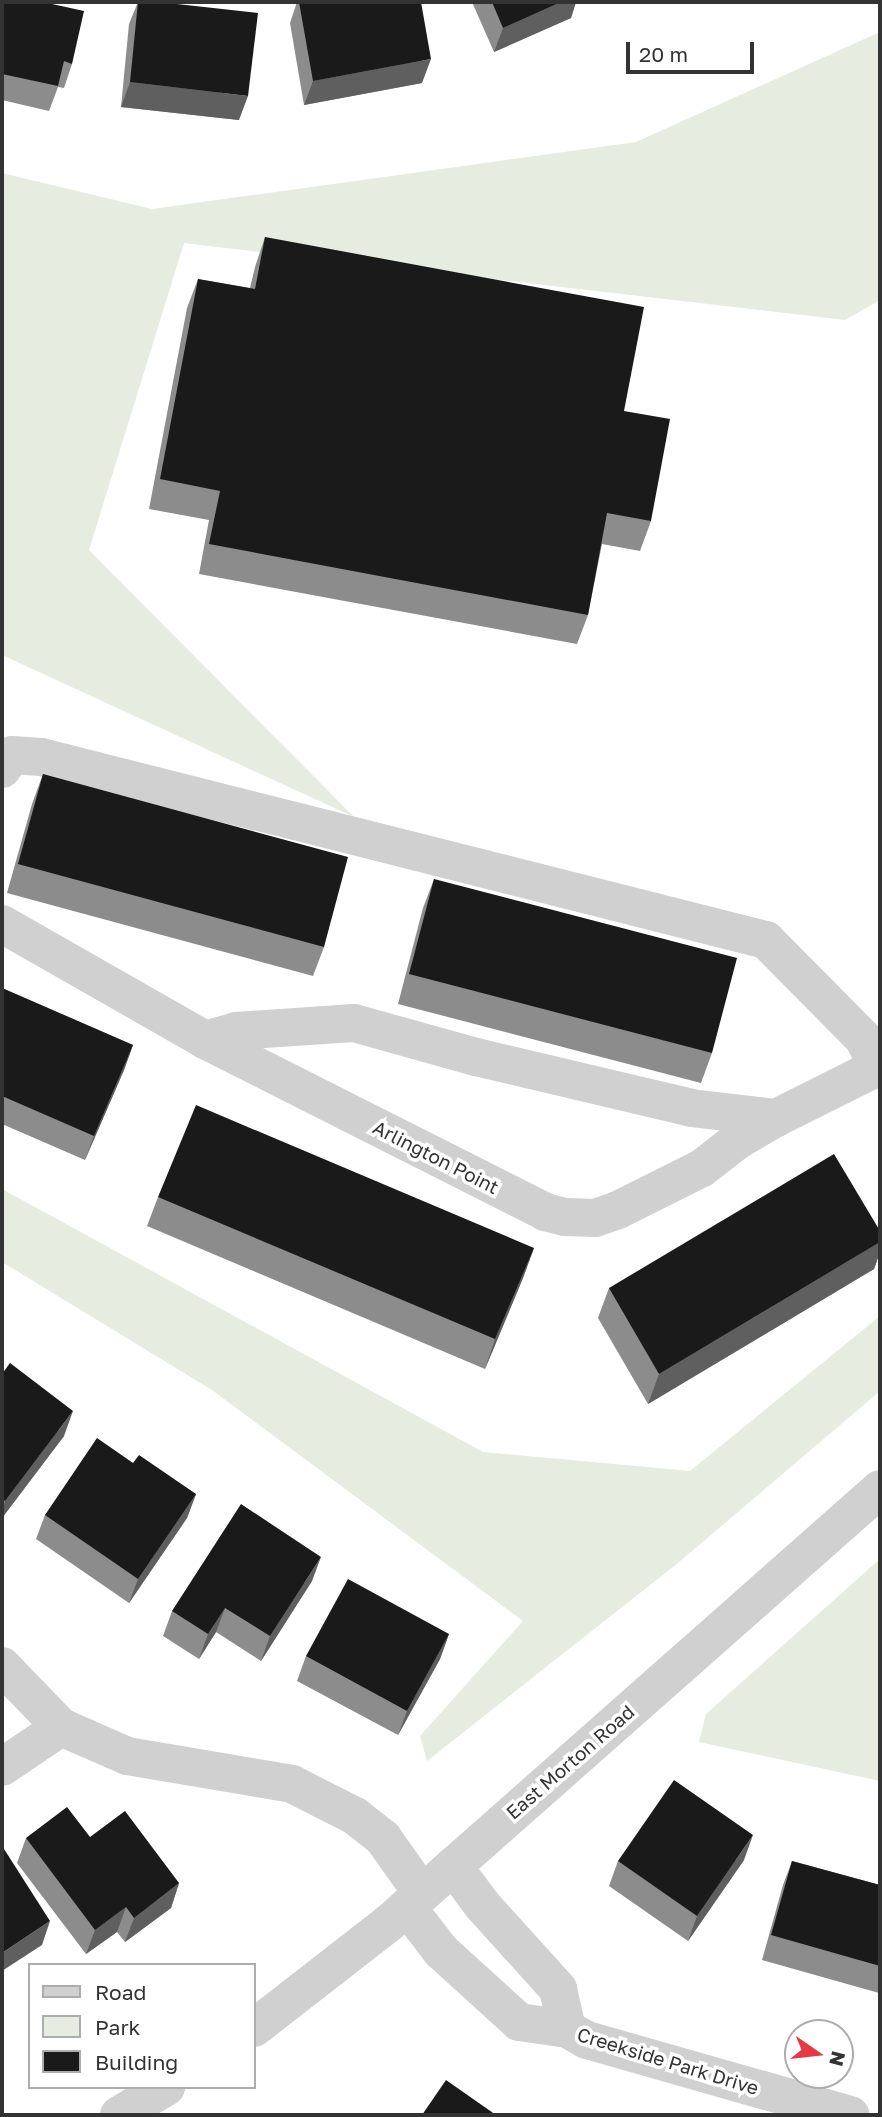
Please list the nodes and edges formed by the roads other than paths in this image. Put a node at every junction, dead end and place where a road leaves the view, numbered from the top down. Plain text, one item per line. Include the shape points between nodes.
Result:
1 (2, 769) edge
2 (2, 923) edge
3 (205, 1040) junction
4 (879, 1068) edge
5 (776, 1118) junction
6 (880, 1489) edge
7 (2, 1666) edge
8 (61, 1727) junction
9 (2, 1767) edge
10 (453, 1866) junction
11 (415, 1900) junction
12 (256, 2027) edge
13 (567, 2029) junction
14 (163, 2089) edge
15 (119, 2115) edge
16 (850, 2115) edge

1 - 4 street, Arlington Point via 12,755 41,757 766,940 863,1038
2 - 3 street, Arlington Point
3 - 5 street via 236,1031 354,1023 691,1108
3 - 5 street, Arlington Point via 545,1212 565,1217 595,1218 618,1210 702,1168
4 - 5 street, Arlington Point
6 - 10 street, East Morton Road
7 - 8 street, Creekside Park Drive
8 - 9 street
8 - 11 street, Creekside Park Drive via 127,1756 292,1784 355,1816 383,1838
10 - 11 street, East Morton Road
10 - 13 street, Creekside Park Drive via 558,1989
11 - 12 street, East Morton Road
11 - 13 street, Creekside Park Drive via 441,1951 519,2022
13 - 16 street, Creekside Park Drive via 587,2040
14 - 15 street

